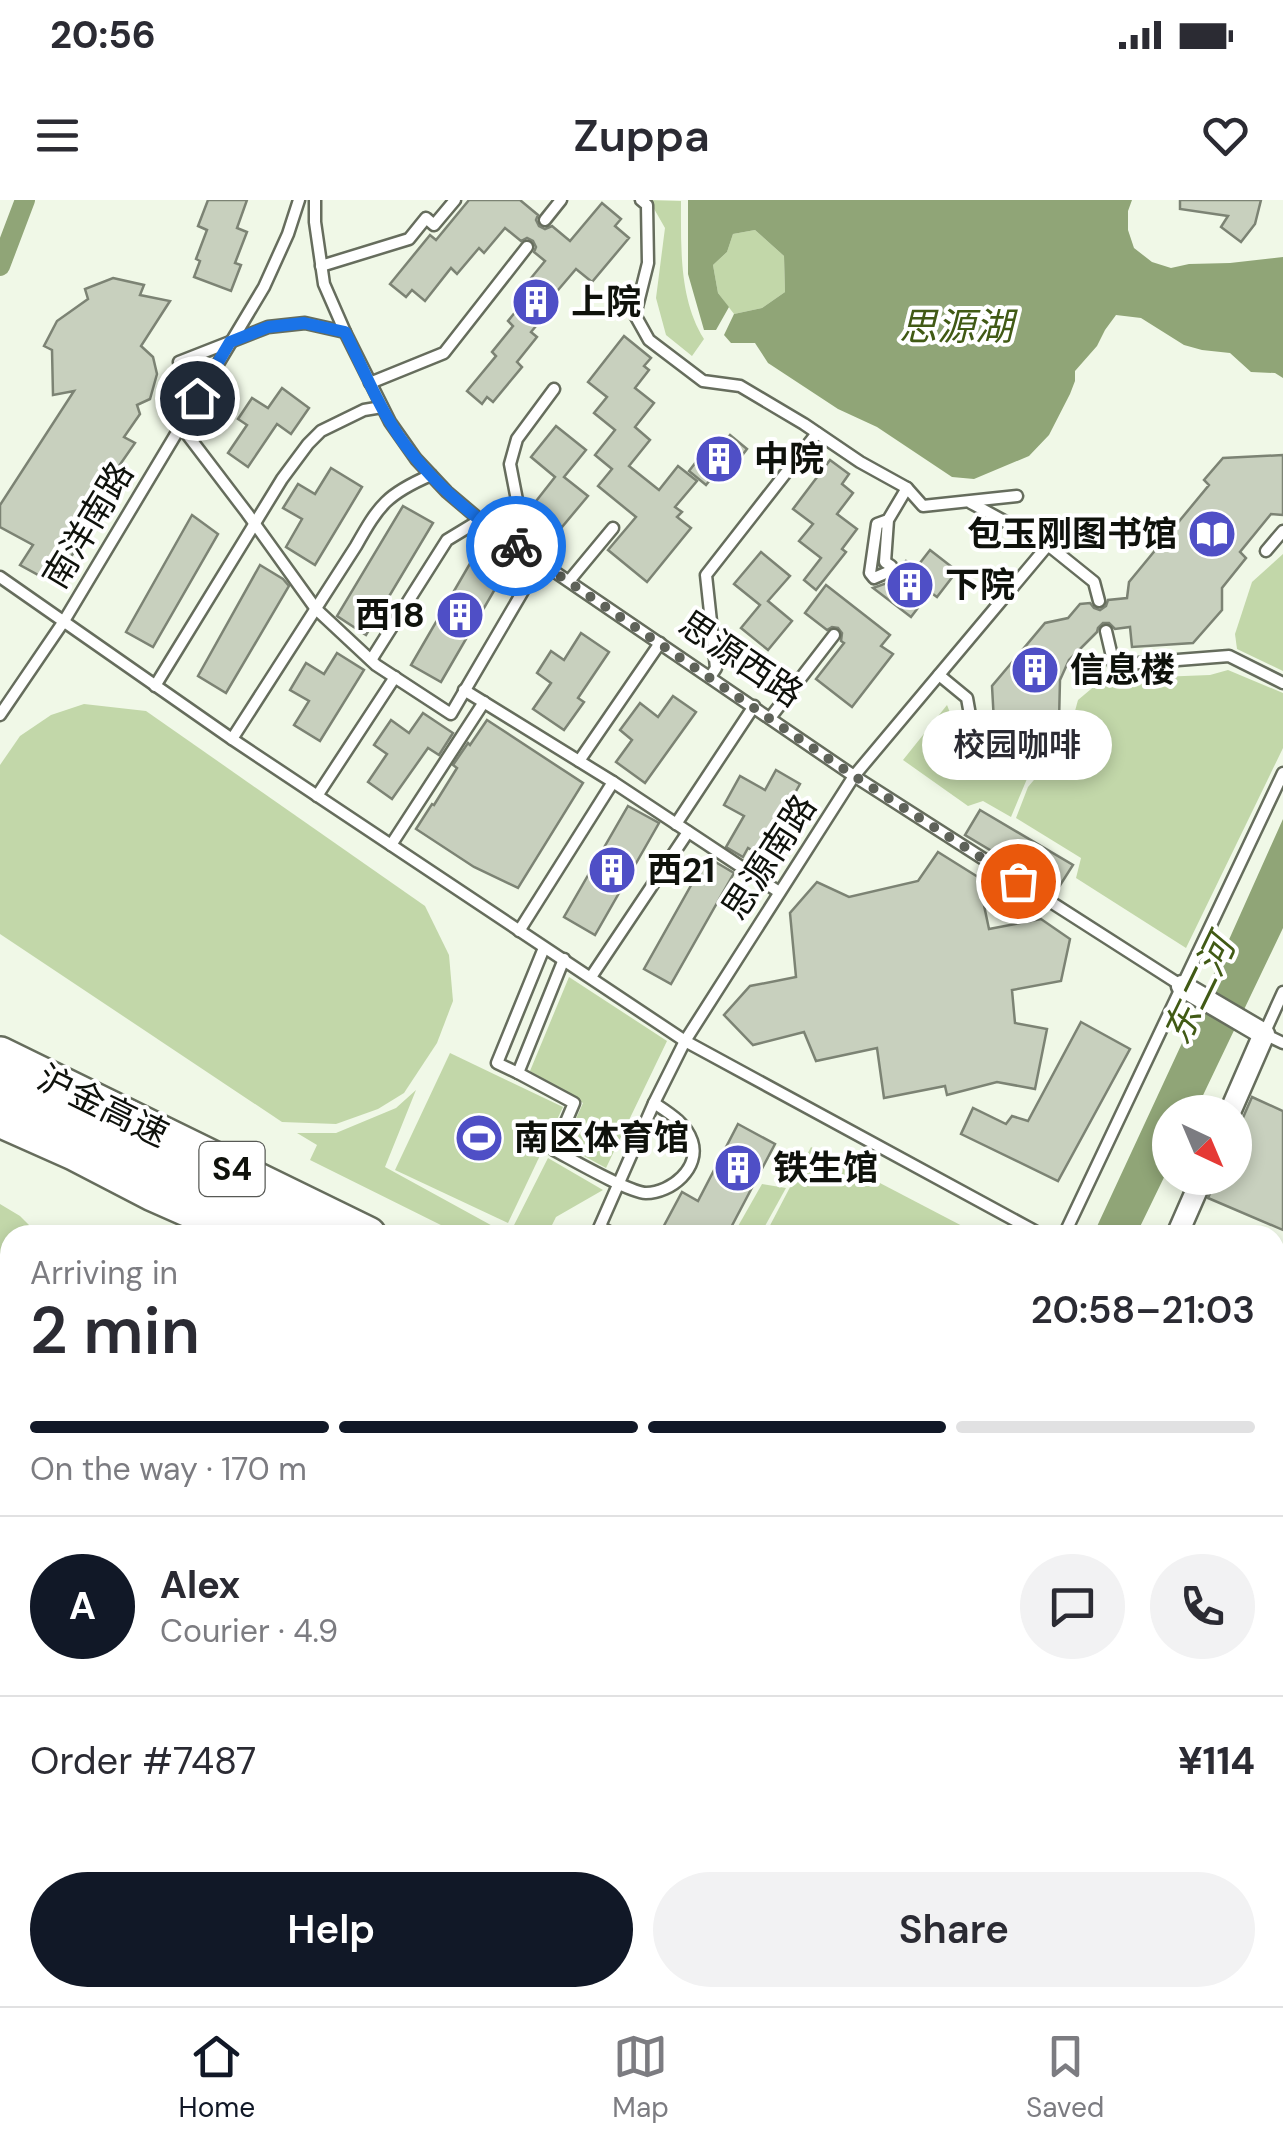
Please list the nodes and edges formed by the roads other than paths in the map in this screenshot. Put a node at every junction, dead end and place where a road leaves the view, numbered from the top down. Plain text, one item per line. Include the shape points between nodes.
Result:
1 (299, 200) edge
2 (315, 200) edge
3 (454, 200) edge
4 (562, 200) edge
5 (641, 200) edge
6 (545, 220) dead end
7 (527, 247) dead end
8 (321, 266) junction
9 (345, 332) junction
10 (230, 342) junction
11 (179, 362) dead end
12 (370, 383) junction
13 (554, 389) dead end
14 (382, 407) junction
15 (180, 425) junction
16 (817, 432) junction
17 (431, 475) junction
18 (907, 488) junction
19 (1017, 496) dead end
20 (970, 502) junction
21 (480, 520) junction
22 (888, 520) junction
23 (255, 524) junction
24 (613, 528) dead end
25 (1283, 530) edge
26 (514, 544) junction
27 (1048, 545) junction
28 (1266, 551) dead end
29 (540, 562) junction
30 (0, 577) edge
31 (568, 582) junction
32 (1099, 601) dead end
33 (316, 609) junction
34 (64, 621) junction
35 (1106, 631) dead end
36 (834, 635) dead end
37 (660, 643) junction
38 (371, 660) junction
39 (938, 675) junction
40 (395, 677) junction
41 (710, 677) junction
42 (1283, 683) edge
43 (155, 686) junction
44 (464, 690) junction
45 (484, 702) junction
46 (754, 706) junction
47 (0, 715) edge
48 (770, 718) junction
49 (232, 739) junction
50 (1013, 755) dead end
51 (579, 760) junction
52 (1283, 773) edge
53 (854, 776) junction
54 (614, 782) junction
55 (317, 796) junction
56 (676, 824) junction
57 (688, 832) junction
58 (391, 845) junction
59 (779, 892) junction
60 (519, 931) junction
61 (544, 948) junction
62 (564, 959) junction
63 (591, 977) junction
64 (1186, 988) junction
65 (1283, 992) edge
66 (1264, 1033) edge
67 (684, 1041) junction
68 (0, 1055) edge
69 (518, 1074) junction
70 (0, 1085) edge
71 (1237, 1095) edge
72 (654, 1104) junction
73 (0, 1118) edge
74 (87, 1128) junction
75 (619, 1183) junction
76 (1195, 1195) edge
77 (225, 1225) edge
78 (280, 1225) edge
79 (342, 1225) edge
80 (601, 1225) edge
81 (1017, 1225) edge
82 (1069, 1225) edge
83 (1181, 1225) edge

1 - 10 lane, 南洋南路 via 264,287
2 - 8 lane, 思源西路
3 - 8 lane via 434,225 426,218 408,239
4 - 6 lane
5 - 16 lane via 648,263 635,314 649,340 703,381 740,386
7 - 12 lane via 444,353
8 - 9 lane, 思源西路
9 - 10 lane via 304,323 268,327
9 - 12 lane, 思源西路
10 - 11 lane
10 - 15 lane, 南洋南路
12 - 14 lane, 思源西路
13 - 26 lane via 517,438 510,464 517,500
14 - 17 lane, 思源西路
14 - 23 lane via 320,431
15 - 23 lane
15 - 34 lane, 南洋南路
16 - 18 lane
16 - 41 lane via 706,576 716,668
17 - 21 lane, 思源西路
17 - 33 lane via 374,512
18 - 20 lane via 923,506
18 - 22 lane
19 - 20 lane
20 - 27 lane
21 - 26 lane, 思源西路
21 - 38 lane via 446,540
22 - 22 lane via 877,524 874,578 892,566 886,562
23 - 33 lane
23 - 43 lane
24 - 31 lane
25 - 28 lane
26 - 29 lane, 思源西路
27 - 32 lane via 1094,582
27 - 39 lane, 思源南路
29 - 31 lane, 思源西路
29 - 44 lane
30 - 34 lane
31 - 37 lane, 思源西路
33 - 38 lane
33 - 49 lane
34 - 43 lane
34 - 47 lane, 南洋南路
35 - 42 lane via 1114,664 1229,656
36 - 48 lane
37 - 41 lane, 思源西路
37 - 51 lane
38 - 40 lane
39 - 50 lane via 967,698 973,732
39 - 53 lane, 思源南路
40 - 44 lane via 451,714
40 - 55 lane
41 - 46 lane, 思源西路
43 - 49 lane
44 - 45 lane
45 - 51 lane
45 - 58 lane
46 - 48 lane, 思源西路
46 - 56 lane
48 - 53 lane, 思源西路
49 - 55 lane
51 - 54 lane
52 - 64 lane
53 - 59 lane, 思源南路
53 - 64 lane, 思源西路
54 - 56 lane
54 - 60 lane
55 - 58 lane
56 - 57 lane
57 - 59 lane
57 - 63 lane
58 - 60 lane
59 - 67 lane, 思源南路
60 - 61 lane
61 - 62 lane
61 - 69 lane via 497,1063
62 - 63 lane
62 - 69 lane
63 - 67 lane
64 - 66 street, 思源西路
64 - 82 lane
65 - 66 lane
66 - 71 street
67 - 72 lane, 思源南路
67 - 81 lane
68 - 74 highway, 沪金高速 / S4
69 - 75 lane via 574,1103 554,1150
70 - 74 highway, 沪金高速 / S4
72 - 75 lane, 思源南路
72 - 75 lane via 679,1120 693,1158 683,1178 664,1189 645,1193
73 - 74 highway, 沪金高速 / S4
74 - 77 highway, 沪金高速 / S4 via 152,1193
74 - 78 highway, 沪金高速 / S4
74 - 79 highway, 沪金高速 / S4
75 - 80 lane, 思源南路
76 - 83 street

